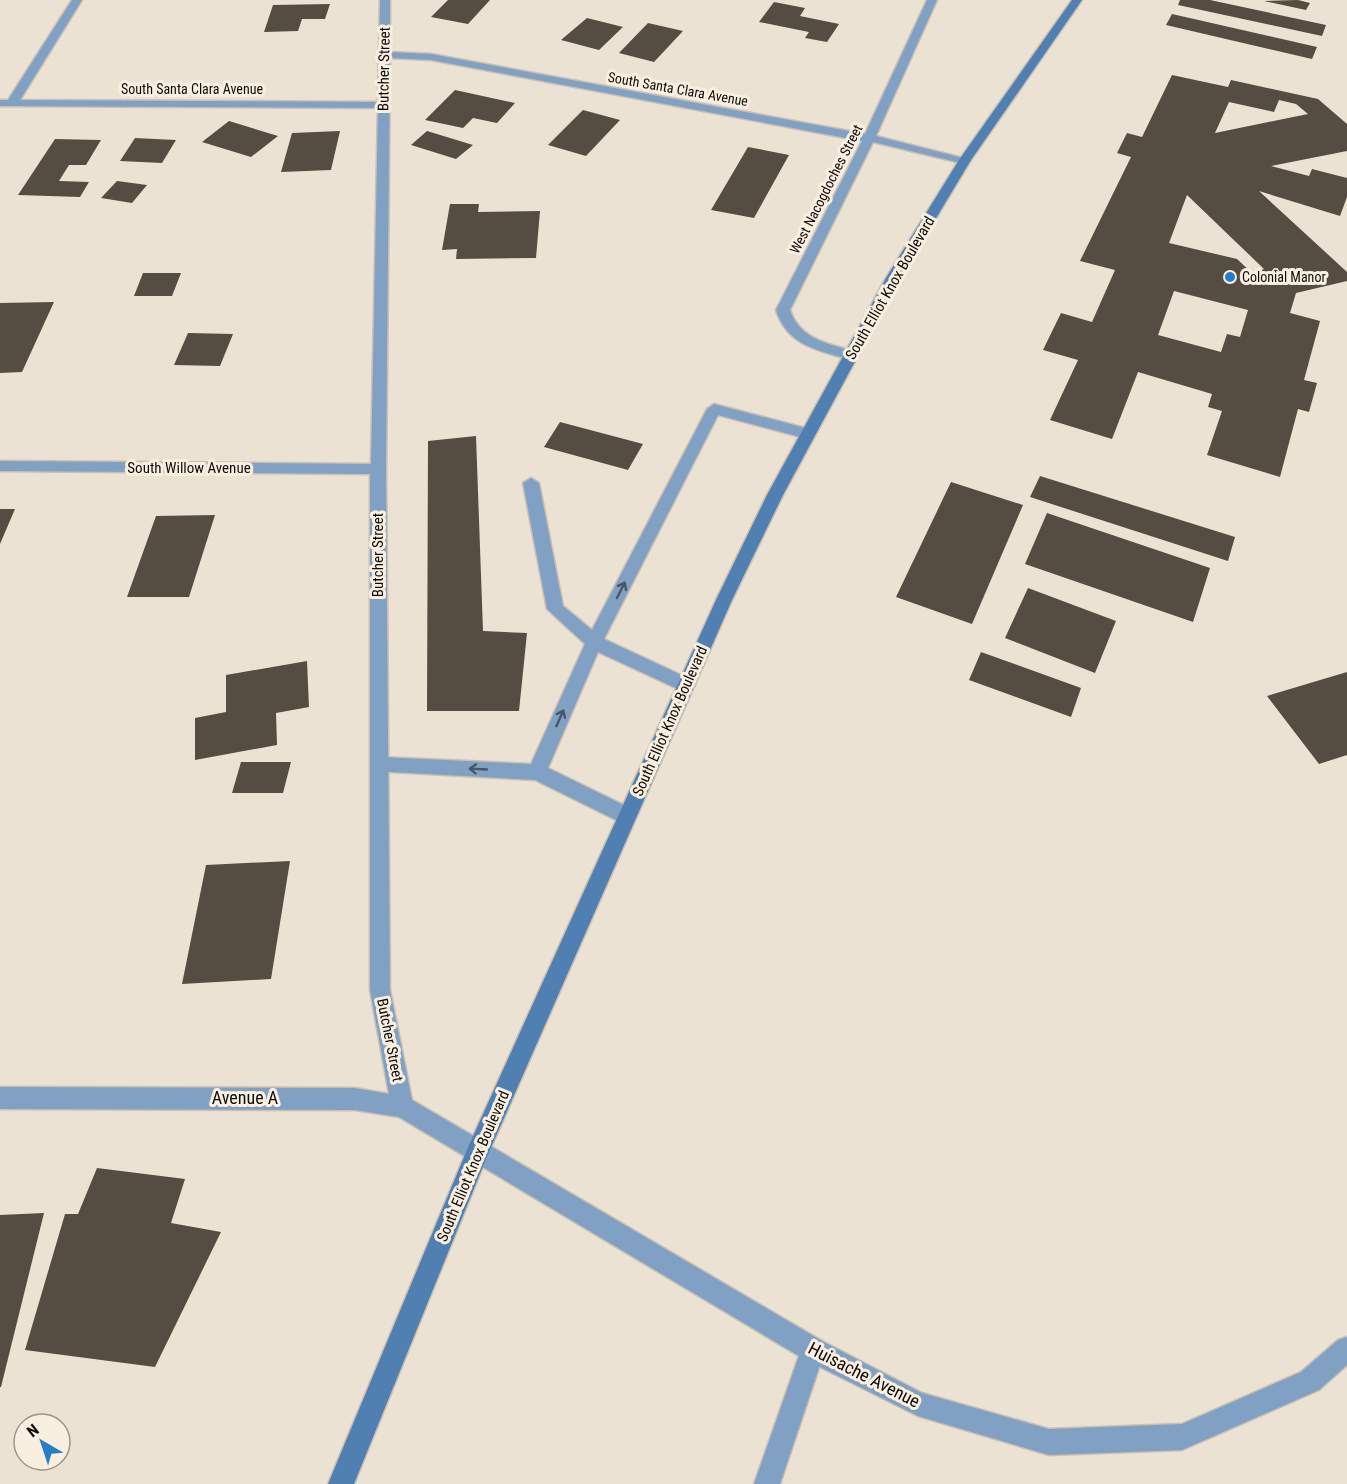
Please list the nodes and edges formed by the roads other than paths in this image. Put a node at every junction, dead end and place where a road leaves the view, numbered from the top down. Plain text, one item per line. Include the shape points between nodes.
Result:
1 (77, 0) edge
2 (385, 0) edge
3 (932, 0) edge
4 (1077, 0) edge
5 (385, 55) junction
6 (6, 103) edge
7 (383, 105) junction
8 (869, 139) junction
9 (965, 160) junction
10 (852, 355) junction
11 (808, 434) junction
12 (0, 466) edge
13 (378, 469) junction
14 (531, 483) dead end
15 (594, 642) junction
16 (686, 685) junction
17 (379, 765) junction
18 (537, 772) junction
19 (627, 816) junction
20 (0, 1098) edge
21 (402, 1107) junction
22 (477, 1152) junction
23 (1347, 1349) edge
24 (813, 1350) junction
25 (341, 1484) edge
26 (767, 1484) edge

1 - 6 street
2 - 5 street, Butcher Street
3 - 8 street, West Nacogdoches Street
4 - 9 main road, South Elliot Knox Boulevard
5 - 7 street, Butcher Street
5 - 8 street, South Santa Clara Avenue via 431,57
6 - 7 street, South Santa Clara Avenue
7 - 13 street, Butcher Street
8 - 9 street, South Santa Clara Avenue
8 - 10 street, West Nacogdoches Street via 783,310 792,333
9 - 10 main road, South Elliot Knox Boulevard
10 - 11 main road, South Elliot Knox Boulevard
15 -> 11 street via 714,409
11 - 16 main road, South Elliot Knox Boulevard via 729,589
12 - 13 street, South Willow Avenue
13 - 17 street, Butcher Street
14 - 15 street via 555,609
15 - 16 street
18 -> 15 street
16 - 19 main road, South Elliot Knox Boulevard
18 -> 17 street
17 - 21 street, Butcher Street via 380,990
18 - 19 street
19 - 22 main road, South Elliot Knox Boulevard
20 - 21 street, Avenue A via 355,1099
21 - 22 street, Avenue A
22 - 24 street, Huisache Avenue
22 - 25 main road, South Elliot Knox Boulevard
23 - 24 street, Huisache Avenue via 1310,1381 1182,1437 1049,1442 918,1404
24 - 26 street

